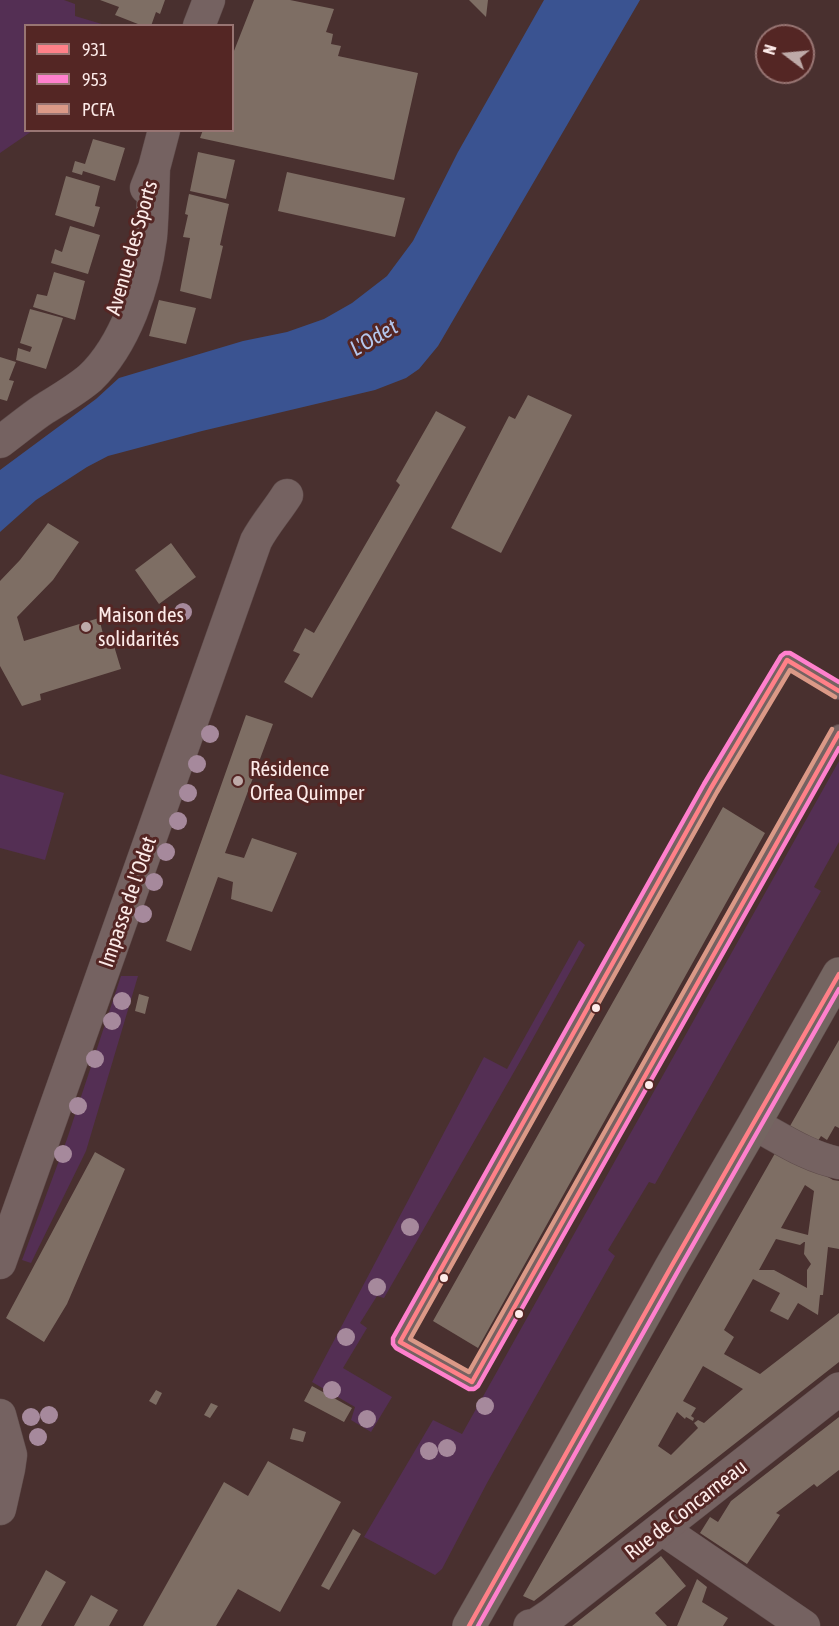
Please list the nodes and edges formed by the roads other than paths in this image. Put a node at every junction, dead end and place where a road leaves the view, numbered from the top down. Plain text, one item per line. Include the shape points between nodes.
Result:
1 (209, 0) edge
2 (200, 24) edge
3 (164, 132) edge
4 (0, 442) edge
5 (287, 495) dead end
6 (839, 691) edge
7 (839, 733) edge
8 (839, 974) edge
9 (754, 1124) junction
10 (839, 1163) edge
11 (0, 1263) edge
12 (839, 1389) edge
13 (0, 1415) edge
14 (0, 1509) edge
15 (662, 1528) junction
16 (471, 1625) edge
17 (530, 1626) edge
18 (804, 1626) edge

1 - 2 street
3 - 4 street, Avenue des Sports via 154,168 147,258 121,336 89,379
5 - 11 street, Impasse de l'Odet via 256,541
6 - 7 lane via 787,660 400,1342 472,1382
8 - 9 main road
9 - 10 street via 818,1158
9 - 16 main road
12 - 15 street, Rue de Concarneau
13 - 14 street via 11,1455
15 - 17 street, Rue de Concarneau via 551,1615
15 - 18 street

